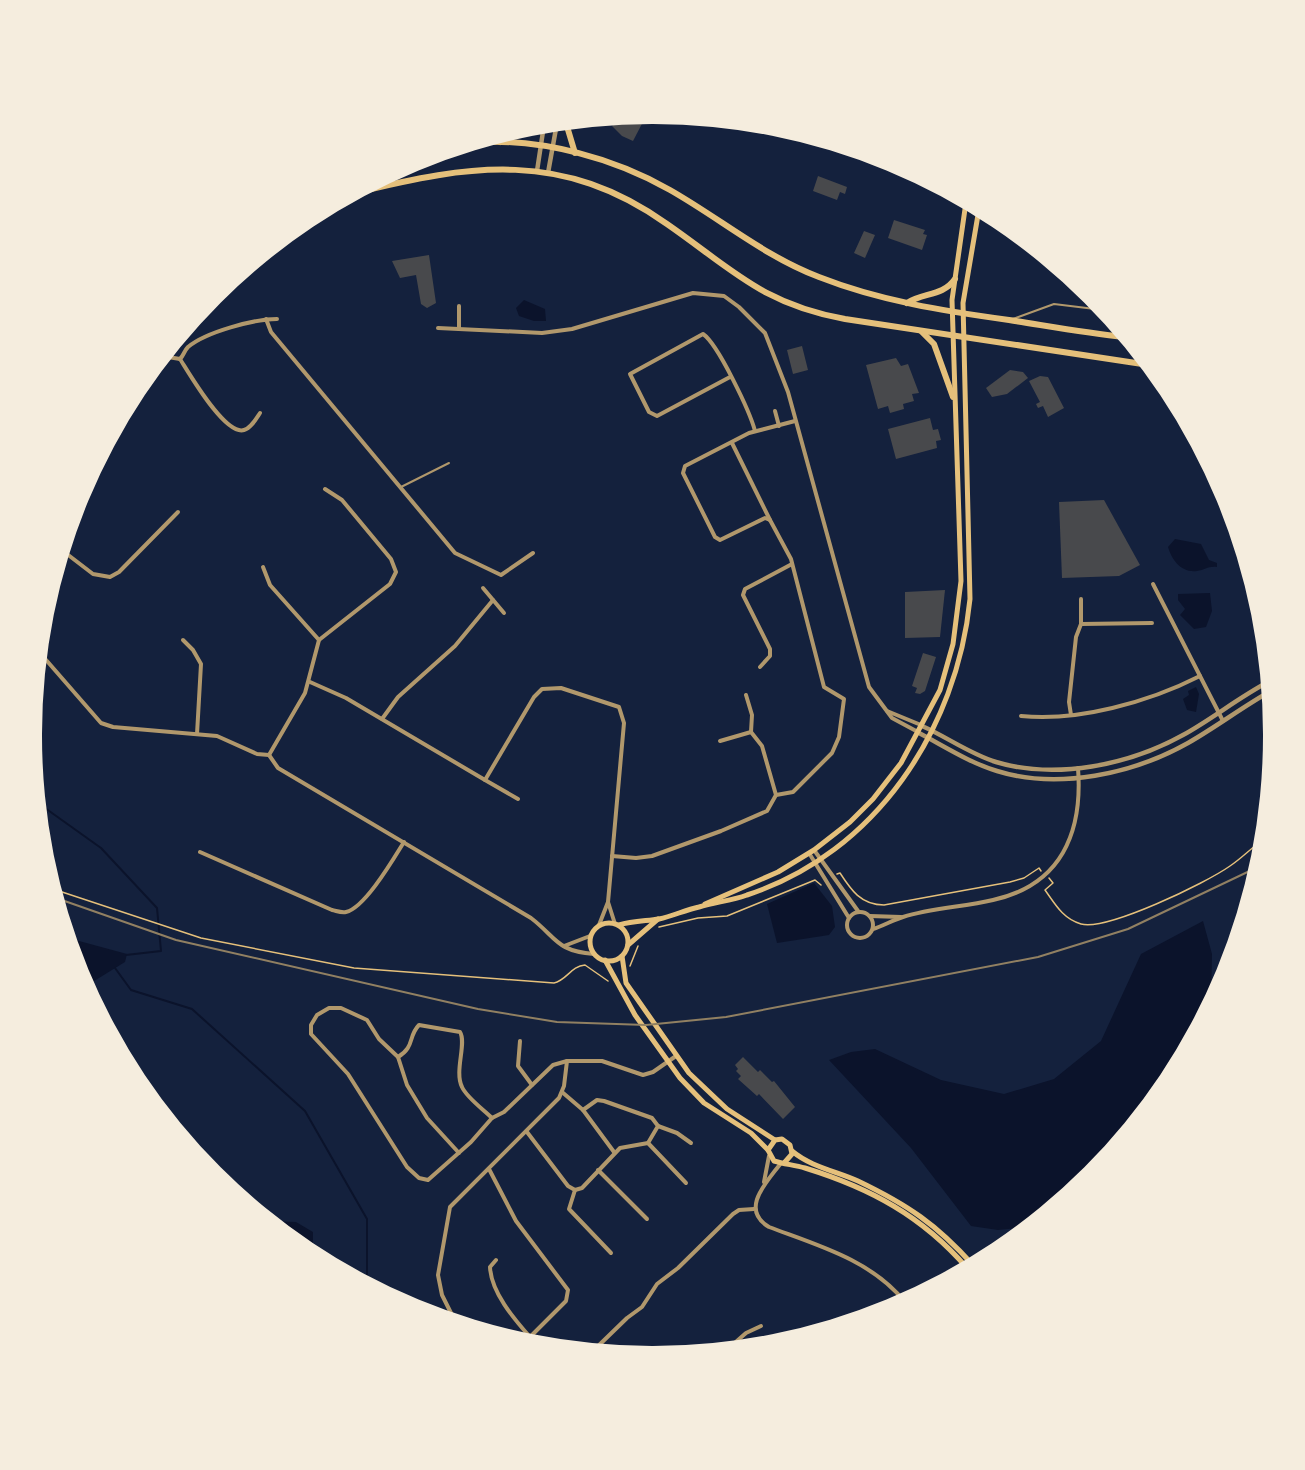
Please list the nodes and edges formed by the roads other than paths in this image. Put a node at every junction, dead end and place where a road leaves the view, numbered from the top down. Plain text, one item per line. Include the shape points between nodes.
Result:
1 (568, 131) edge
2 (555, 133) edge
3 (543, 135) edge
4 (505, 142) edge
5 (541, 146) junction
6 (552, 148) junction
7 (575, 153) junction
8 (537, 171) junction
9 (548, 173) junction
10 (399, 180) edge
11 (965, 210) edge
12 (978, 218) edge
13 (955, 279) junction
14 (907, 303) junction
15 (459, 306) dead end
16 (1089, 308) edge
17 (952, 312) junction
18 (963, 313) junction
19 (266, 319) junction
20 (277, 319) dead end
21 (1010, 320) junction
22 (438, 328) dead end
23 (459, 329) junction
24 (922, 331) junction
25 (1114, 335) edge
26 (951, 336) junction
27 (963, 338) junction
28 (172, 358) edge
29 (180, 359) junction
30 (1137, 363) edge
31 (730, 377) junction
32 (953, 397) junction
33 (775, 411) dead end
34 (260, 414) dead end
35 (795, 421) junction
36 (779, 426) junction
37 (755, 431) junction
38 (732, 443) junction
39 (448, 463) dead end
40 (401, 487) junction
41 (325, 489) dead end
42 (178, 512) dead end
43 (770, 520) junction
44 (533, 554) dead end
45 (69, 556) edge
46 (792, 564) junction
47 (263, 567) dead end
48 (1153, 584) dead end
49 (483, 588) dead end
50 (1081, 599) dead end
51 (493, 600) junction
52 (504, 613) dead end
53 (1152, 623) dead end
54 (1080, 624) junction
55 (183, 640) dead end
56 (319, 640) junction
57 (46, 660) edge
58 (760, 667) dead end
59 (1200, 676) junction
60 (310, 682) junction
61 (1261, 686) edge
62 (746, 695) dead end
63 (1262, 696) edge
64 (886, 711) junction
65 (1218, 712) junction
66 (1071, 714) junction
67 (1021, 716) dead end
68 (382, 719) junction
69 (1223, 721) junction
70 (922, 726) junction
71 (934, 731) junction
72 (751, 732) junction
73 (919, 733) junction
74 (197, 734) junction
75 (930, 738) junction
76 (720, 741) dead end
77 (269, 755) junction
78 (1078, 768) junction
79 (1079, 777) junction
80 (485, 780) junction
81 (776, 795) junction
82 (518, 799) dead end
83 (404, 842) junction
84 (200, 852) dead end
85 (811, 852) junction
86 (612, 856) junction
87 (820, 858) junction
88 (814, 862) junction
89 (608, 902) junction
90 (701, 906) junction
91 (858, 911) junction
92 (870, 916) junction
93 (902, 917) junction
94 (849, 918) junction
95 (660, 919) junction
96 (617, 924) junction
97 (598, 925) junction
98 (873, 929) junction
99 (590, 936) junction
100 (628, 945) junction
101 (563, 946) junction
102 (594, 954) junction
103 (622, 956) junction
104 (605, 960) junction
105 (520, 1041) dead end
106 (676, 1056) junction
107 (398, 1057) junction
108 (567, 1061) junction
109 (668, 1062) junction
110 (532, 1085) junction
111 (562, 1092) junction
112 (583, 1110) junction
113 (492, 1118) junction
114 (658, 1126) junction
115 (526, 1132) junction
116 (775, 1140) junction
117 (648, 1143) junction
118 (691, 1143) dead end
119 (792, 1151) junction
120 (614, 1152) junction
121 (769, 1153) junction
122 (459, 1154) junction
123 (783, 1162) junction
124 (489, 1169) junction
125 (598, 1170) junction
126 (764, 1183) junction
127 (686, 1184) dead end
128 (575, 1190) junction
129 (755, 1209) junction
130 (647, 1219) dead end
131 (611, 1253) dead end
132 (967, 1259) edge
133 (496, 1260) dead end
134 (961, 1262) edge
135 (898, 1294) edge
136 (450, 1311) edge
137 (761, 1326) dead end
138 (526, 1332) edge
139 (533, 1334) edge
140 (739, 1339) edge
141 (601, 1343) edge

1 - 7 highway
2 - 6 street
3 - 5 street
4 - 5 highway
5 - 6 highway
5 - 8 street
6 - 7 highway
6 - 9 street
7 - 14 highway via 658,183 748,242 803,270 845,287
8 - 9 highway
8 - 10 highway via 479,168
9 - 24 highway via 592,184 639,205 732,273 788,304 827,316
11 - 13 main road
12 - 18 main road
13 - 14 highway via 943,291 918,296
13 - 17 main road
14 - 17 highway
15 - 23 street
16 - 21 lane via 1054,304
17 - 18 highway
17 - 26 main road
18 - 21 highway
18 - 27 main road
19 - 20 street
19 - 29 street via 235,326 189,346
19 - 40 street via 271,332
21 - 25 highway
22 - 23 street
23 - 35 street via 542,333 693,293 724,296 765,333
24 - 26 highway
24 - 32 highway via 934,344
26 - 27 highway
26 - 32 main road
27 - 30 highway
27 - 71 main road via 970,599 958,669
28 - 29 street
29 - 34 street via 210,405 231,427 244,430
31 - 31 street via 703,334 630,374 649,412 657,416
31 - 37 street
32 - 70 main road via 960,604 947,668
33 - 36 street
35 - 36 street
35 - 64 street via 867,682
36 - 37 street
37 - 38 street
38 - 43 street
38 - 43 street via 685,466 683,473 720,540 765,518
39 - 40 lane
40 - 44 street via 462,558 501,575
41 - 56 street via 342,500 391,559 396,572 390,584
42 - 45 street via 110,578 93,574
43 - 46 street
46 - 58 street via 745,589 743,595 770,649 770,656
46 - 81 street via 824,687 844,699 839,737 832,753 793,792
47 - 56 street via 270,585
48 - 59 street
49 - 51 street
50 - 54 street
51 - 52 street
51 - 68 street via 455,646 398,697
53 - 54 street
54 - 66 street via 1071,680
55 - 74 street via 201,664
56 - 60 street
57 - 74 street via 101,723
59 - 65 street
59 - 66 street via 1114,707
60 - 68 street
60 - 77 street
61 - 65 street
62 - 72 street via 752,715
63 - 69 street
64 - 70 street
64 - 73 street
65 - 69 street
65 - 78 street via 1146,752
66 - 67 street
68 - 80 street
69 - 79 street via 1147,762
70 - 71 street
70 - 73 main road
71 - 75 main road
71 - 78 street via 1006,765
72 - 76 street
72 - 81 street via 762,746
73 - 75 street
73 - 85 main road via 873,799
74 - 77 street via 223,737 257,754
75 - 79 street via 1004,773 1034,778
75 - 87 main road via 880,808
77 - 83 street via 278,768
78 - 79 street
79 - 93 street via 1070,838 1046,875 1011,895
80 - 82 street
80 - 86 street via 542,689 561,688 618,707 624,723
81 - 86 street via 767,811 714,834 652,855
83 - 84 street via 380,880 346,912 332,910
83 - 101 street via 531,918
85 - 87 street
85 - 88 street
85 - 90 main road via 778,872
86 - 89 street
87 - 88 main road
87 - 91 street
88 - 90 main road via 749,895
88 - 94 street
89 - 96 street
89 - 97 street
90 - 95 main road
91 - 92 street
91 - 94 street
92 - 93 street
92 - 98 street
93 - 98 street
94 - 98 street via 847,929 856,937 868,936
95 - 96 main road
95 - 100 main road
96 - 97 main road
96 - 100 main road via 626,934
97 - 99 main road
99 - 101 street
99 - 102 main road
100 - 103 main road
101 - 102 street
102 - 104 main road
103 - 104 main road
103 - 106 main road via 625,981
104 - 109 main road via 635,1015
105 - 110 street via 518,1066
106 - 109 street
106 - 116 main road via 715,1099
107 - 113 street via 410,1047 419,1025 460,1032 461,1086
107 - 122 street via 407,1085 427,1118
107 - 122 street via 379,1039 367,1020 351,1011 329,1008 317,1015 311,1025 311,1034 348,1074 414,1174 428,1180
108 - 109 street via 602,1062 643,1074
108 - 110 street via 553,1065
108 - 111 street
109 - 121 main road via 696,1095 750,1133
110 - 113 street via 504,1112
111 - 112 street
111 - 115 street
112 - 114 street via 597,1100 604,1101 652,1118
112 - 120 street
113 - 122 street
114 - 117 street
114 - 118 street
115 - 124 street
115 - 128 street
116 - 119 main road via 786,1140
116 - 121 main road
117 - 120 street via 626,1145
117 - 127 street
119 - 123 main road
119 - 132 main road via 805,1161 860,1182 918,1213
120 - 125 street
121 - 123 main road via 774,1161
121 - 126 street
123 - 126 street
123 - 134 main road via 847,1183 903,1211 937,1235
124 - 136 street via 448,1212 438,1275
124 - 139 street via 516,1221 568,1290 566,1301
125 - 128 street via 582,1188
125 - 130 street
126 - 129 street
128 - 131 street via 569,1209
129 - 135 street via 764,1225 832,1251 877,1274
129 - 141 street via 733,1214 657,1284 642,1307
133 - 138 street via 490,1267 492,1279
137 - 140 street

